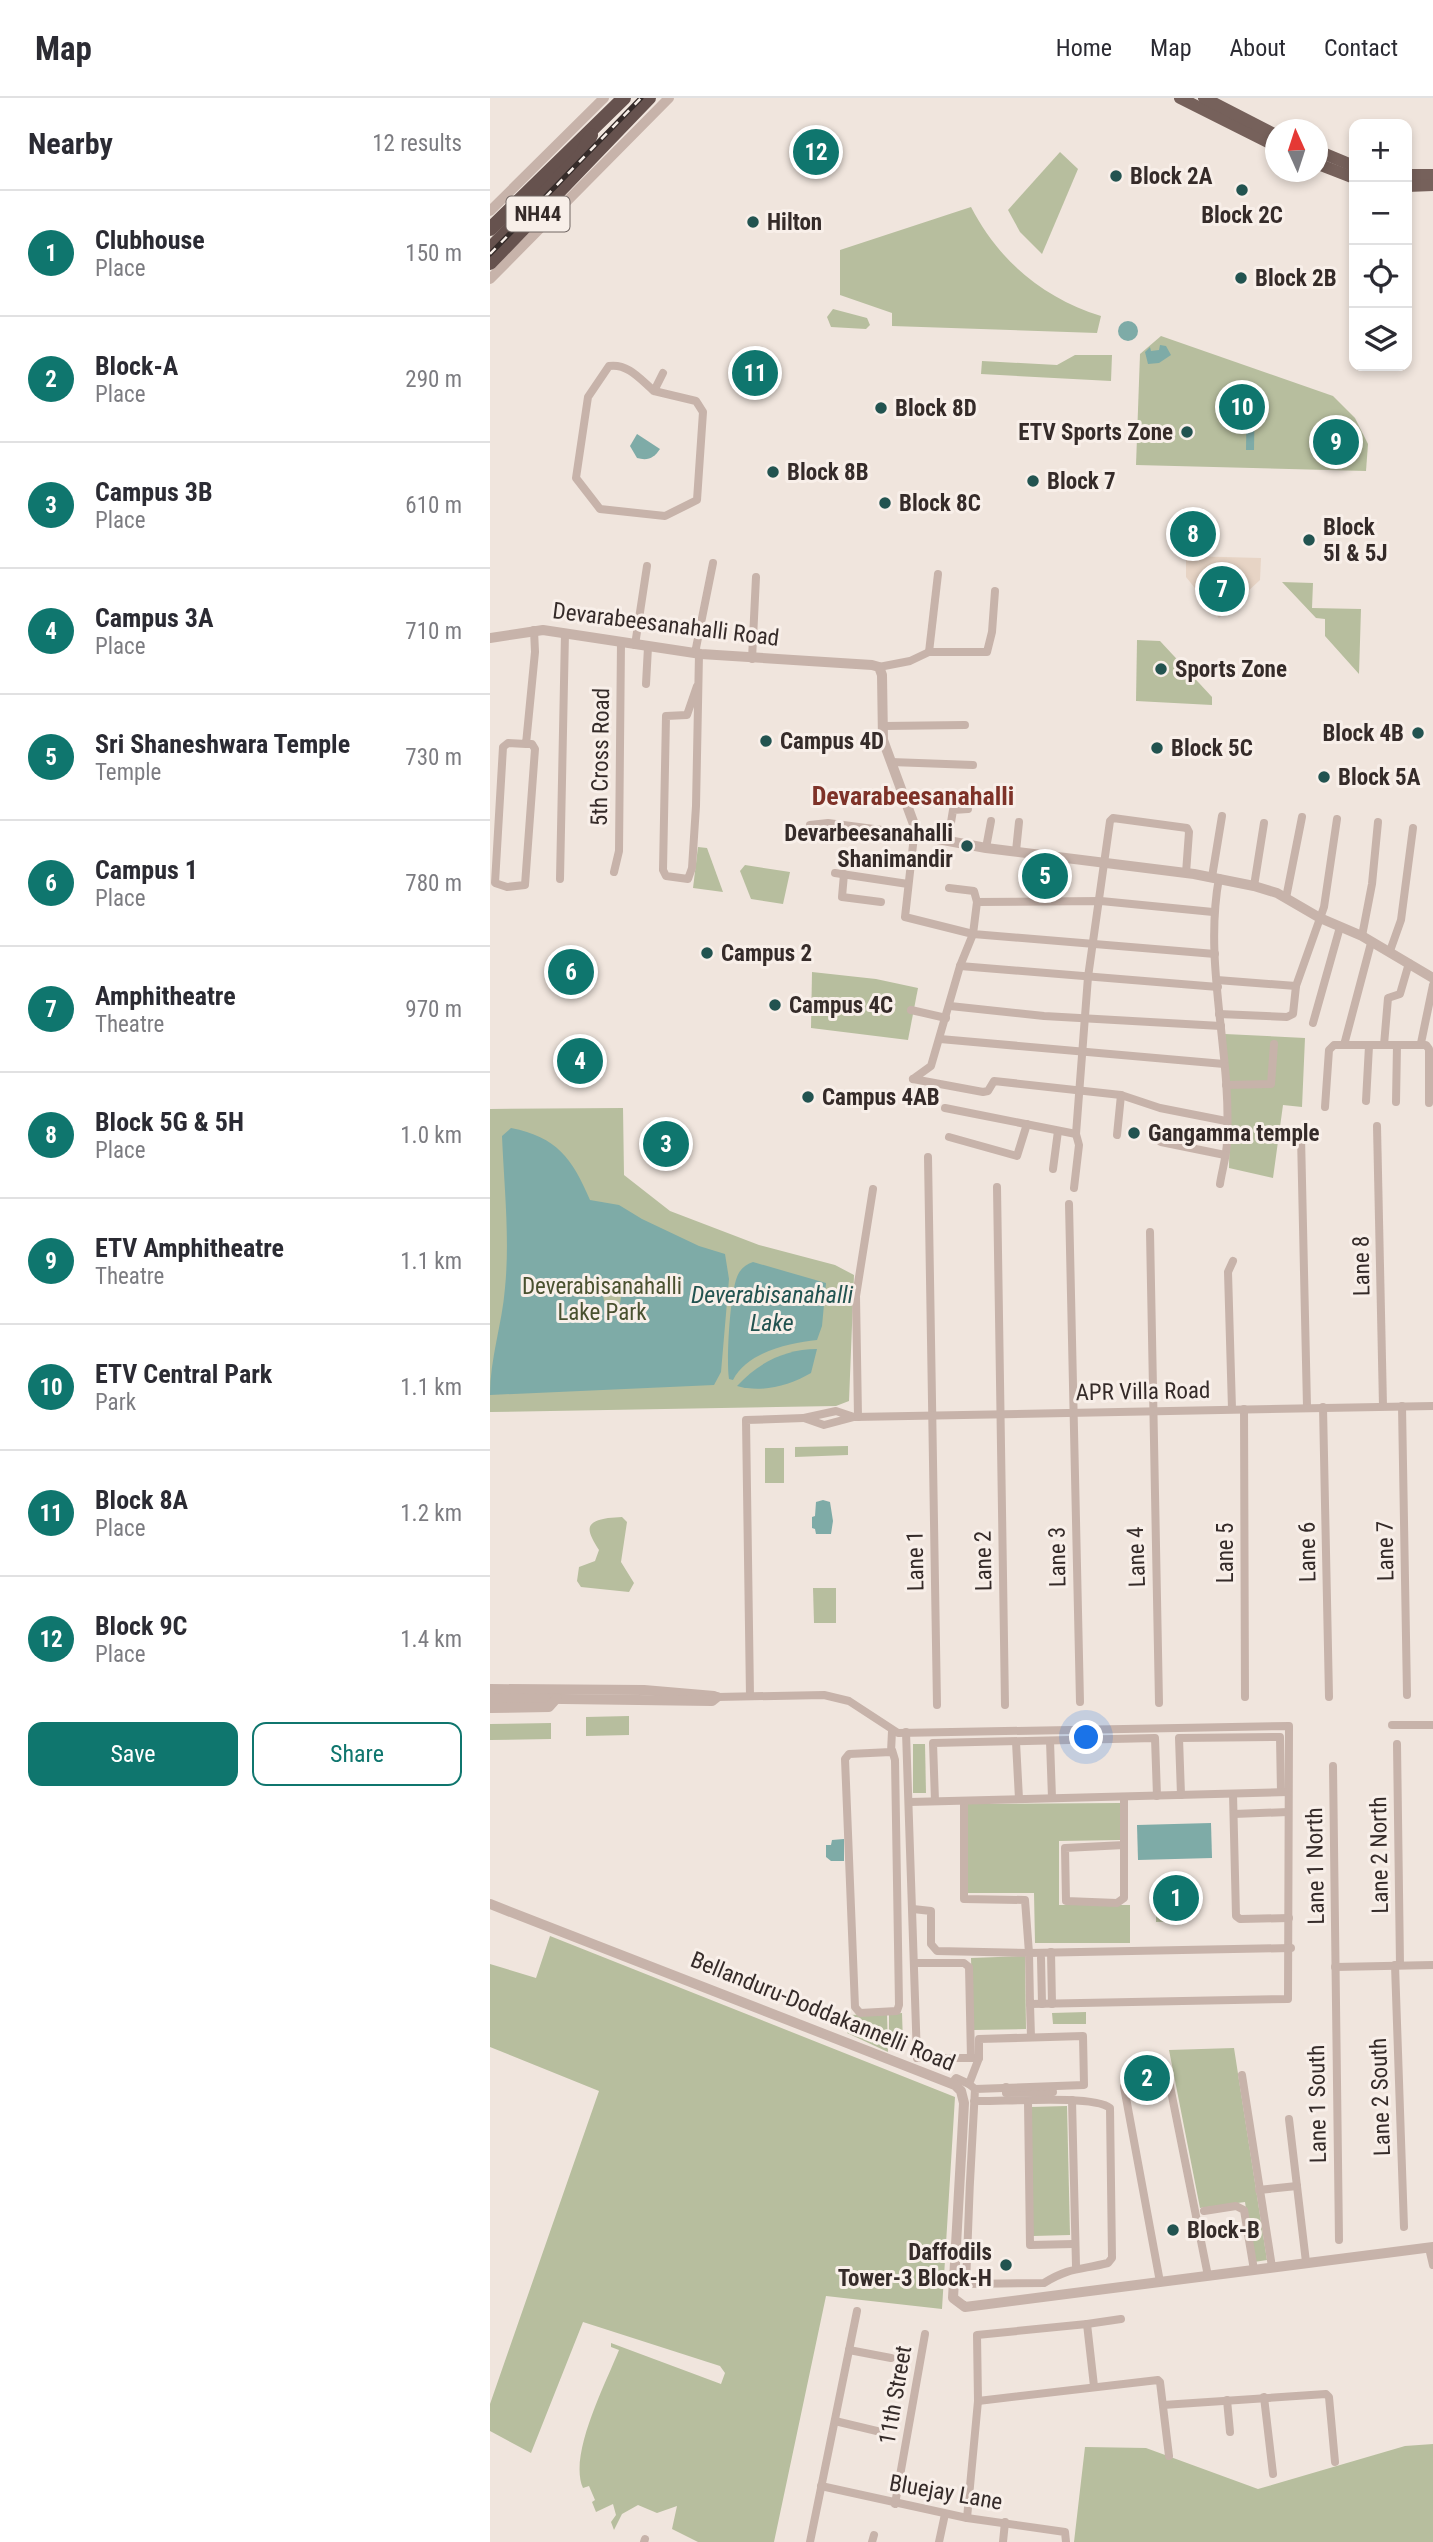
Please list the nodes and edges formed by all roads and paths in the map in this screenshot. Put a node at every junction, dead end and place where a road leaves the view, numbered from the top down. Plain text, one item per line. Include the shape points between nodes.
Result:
1 (604, 98) edge
2 (624, 98) edge
3 (649, 98) edge
4 (668, 98) edge
5 (1180, 98) edge
6 (1204, 98) edge
7 (597, 124) junction
8 (1265, 129) edge
9 (1265, 140) edge
10 (1328, 155) edge
11 (1349, 164) edge
12 (1328, 168) edge
13 (1412, 175) edge
14 (1433, 175) edge
15 (1349, 176) edge
16 (1433, 185) edge
17 (1412, 186) edge
18 (495, 200) edge
19 (490, 211) edge
20 (490, 229) edge
21 (490, 248) edge
22 (490, 263) edge
23 (490, 279) edge
24 (663, 373) dead end
25 (654, 391) junction
26 (713, 563) dead end
27 (647, 566) dead end
28 (938, 574) dead end
29 (756, 577) dead end
30 (995, 591) dead end
31 (534, 630) junction
32 (565, 633) junction
33 (490, 638) edge
34 (621, 642) junction
35 (635, 645) junction
36 (648, 647) junction
37 (929, 652) junction
38 (697, 654) junction
39 (751, 659) junction
40 (879, 667) junction
41 (646, 684) dead end
42 (695, 701) junction
43 (965, 725) dead end
44 (884, 726) junction
45 (526, 744) junction
46 (891, 762) junction
47 (974, 765) dead end
48 (968, 809) dead end
49 (1222, 816) dead end
50 (1302, 817) dead end
51 (1337, 819) dead end
52 (991, 821) dead end
53 (1019, 822) dead end
54 (1378, 822) dead end
55 (1264, 823) dead end
56 (810, 825) dead end
57 (1413, 828) dead end
58 (913, 830) junction
59 (947, 841) junction
60 (986, 848) junction
61 (1016, 851) junction
62 (1104, 860) junction
63 (614, 872) dead end
64 (1186, 873) junction
65 (1215, 878) junction
66 (560, 879) dead end
67 (908, 884) junction
68 (1254, 886) junction
69 (948, 888) dead end
70 (1286, 898) junction
71 (1101, 901) junction
72 (881, 902) dead end
73 (977, 902) junction
74 (1213, 912) junction
75 (1320, 918) junction
76 (1340, 927) junction
77 (973, 934) junction
78 (1366, 939) junction
79 (1094, 942) junction
80 (1390, 951) junction
81 (1215, 954) junction
82 (1409, 963) junction
83 (960, 966) junction
84 (1088, 977) junction
85 (1432, 978) edge
86 (1218, 984) junction
87 (1296, 986) junction
88 (950, 1006) junction
89 (911, 1010) dead end
90 (1219, 1014) junction
91 (1085, 1017) junction
92 (946, 1018) junction
93 (1313, 1023) dead end
94 (1221, 1026) junction
95 (940, 1039) junction
96 (1421, 1043) junction
97 (1275, 1044) dead end
98 (1344, 1045) junction
99 (1384, 1045) junction
100 (1397, 1045) junction
101 (1369, 1046) junction
102 (1083, 1053) junction
103 (1224, 1064) junction
104 (1226, 1085) junction
105 (1079, 1091) junction
106 (1121, 1095) junction
107 (1366, 1101) dead end
108 (1396, 1102) dead end
109 (1429, 1103) dead end
110 (1325, 1107) dead end
111 (944, 1108) dead end
112 (1226, 1121) junction
113 (1027, 1124) junction
114 (1377, 1126) dead end
115 (1058, 1131) junction
116 (1076, 1134) junction
117 (1117, 1135) dead end
118 (1301, 1136) dead end
119 (949, 1137) dead end
120 (1161, 1142) dead end
121 (1225, 1155) junction
122 (928, 1157) dead end
123 (1053, 1169) dead end
124 (1220, 1184) dead end
125 (997, 1187) dead end
126 (1074, 1188) dead end
127 (873, 1189) dead end
128 (1069, 1203) dead end
129 (1150, 1232) dead end
130 (1233, 1261) dead end
131 (1383, 1406) junction
132 (1402, 1406) junction
133 (1433, 1406) edge
134 (1307, 1407) junction
135 (1323, 1407) junction
136 (1233, 1409) junction
137 (1244, 1409) junction
138 (1151, 1410) junction
139 (1073, 1411) junction
140 (932, 1416) junction
141 (1000, 1416) junction
142 (856, 1417) junction
143 (490, 1689) edge
144 (570, 1693) junction
145 (1407, 1695) dead end
146 (750, 1696) junction
147 (717, 1697) joint
148 (1245, 1697) dead end
149 (1329, 1697) dead end
150 (557, 1698) junction
151 (490, 1699) edge
152 (1080, 1702) dead end
153 (1159, 1703) dead end
154 (937, 1705) dead end
155 (1005, 1705) dead end
156 (490, 1708) edge
157 (1392, 1725) dead end
158 (1433, 1725) edge
159 (892, 1731) junction
160 (906, 1732) junction
161 (1050, 1741) junction
162 (1016, 1742) junction
163 (1397, 1744) dead end
164 (892, 1750) junction
165 (1333, 1766) dead end
166 (1285, 1792) junction
167 (1233, 1794) junction
168 (1181, 1795) junction
169 (1157, 1796) junction
170 (1124, 1797) junction
171 (1052, 1798) junction
172 (1019, 1799) junction
173 (935, 1801) junction
174 (964, 1801) junction
175 (911, 1802) junction
176 (1288, 1812) junction
177 (1234, 1814) junction
178 (1124, 1844) junction
179 (490, 1905) edge
180 (913, 1909) junction
181 (1289, 1918) junction
182 (1291, 1948) junction
183 (1051, 1952) junction
184 (1029, 1953) junction
185 (1041, 1958) dead end
186 (915, 1963) junction
187 (1397, 1965) junction
188 (1433, 1965) edge
189 (1335, 1967) junction
190 (1030, 2004) junction
191 (1042, 2004) junction
192 (1052, 2004) junction
193 (1031, 2038) junction
194 (975, 2058) junction
195 (1242, 2075) dead end
196 (1169, 2081) dead end
197 (952, 2083) junction
198 (972, 2087) junction
199 (1006, 2087) junction
200 (1124, 2087) dead end
201 (1053, 2092) dead end
202 (1072, 2100) junction
203 (974, 2101) junction
204 (1028, 2102) junction
205 (1289, 2119) dead end
206 (1297, 2186) junction
207 (1259, 2190) junction
208 (1204, 2211) dead end
209 (1404, 2227) dead end
210 (1339, 2240) dead end
211 (1074, 2244) junction
212 (1431, 2247) edge
213 (1306, 2262) junction
214 (1433, 2265) edge
215 (1076, 2266) junction
216 (1272, 2267) junction
217 (1254, 2270) junction
218 (1208, 2276) junction
219 (1160, 2282) junction
220 (858, 2311) dead end
221 (1121, 2319) dead end
222 (1087, 2324) junction
223 (925, 2334) dead end
224 (849, 2350) junction
225 (891, 2358) dead end
226 (1094, 2386) junction
227 (1264, 2398) junction
228 (1227, 2400) junction
229 (978, 2401) junction
230 (1163, 2405) junction
231 (835, 2421) junction
232 (881, 2432) dead end
233 (1230, 2432) dead end
234 (1169, 2456) dead end
235 (1335, 2462) dead end
236 (1273, 2474) dead end
237 (821, 2486) junction
238 (895, 2504) junction
239 (945, 2514) junction
240 (967, 2518) junction
241 (1005, 2522) junction
242 (810, 2542) edge
243 (939, 2542) edge
244 (1003, 2542) edge
245 (1066, 2542) edge

1 - 18 street
2 - 7 highway, NH44
3 - 22 highway, NH44
4 - 23 street
5 - 9 main road
6 - 8 main road
7 - 20 highway, NH44
7 - 21 highway via 582,154
10 - 11 main road
12 - 15 main road
13 - 14 main road
16 - 17 main road
18 - 19 street
24 - 25 street
25 - 25 street via 696,401 703,412 697,500 665,516 600,509 576,478 588,397 609,366 617,365
26 - 38 street
27 - 35 street
28 - 37 street
29 - 39 street
30 - 37 street via 987,652
31 - 32 street, Devarabeesanahalli Road
31 - 33 street, Devarabeesanahalli Road
31 - 45 street
32 - 34 street, Devarabeesanahalli Road
32 - 66 street
34 - 35 street, Devarabeesanahalli Road
34 - 63 street, 5th Cross Road via 619,851
35 - 36 street, Devarabeesanahalli Road
36 - 38 street, Devarabeesanahalli Road
36 - 41 street
37 - 40 street
38 - 39 street, Devarabeesanahalli Road
38 - 42 street
39 - 40 street, Devarabeesanahalli Road
40 - 44 street
42 - 42 street via 687,715 666,716 663,870 666,876 688,879 696,806
43 - 44 street
44 - 46 street via 883,740
45 - 45 street via 503,747 498,885 526,885 536,749
46 - 47 street
46 - 58 street
48 - 59 street via 953,810
49 - 65 street
50 - 70 street
51 - 75 street
52 - 60 street
53 - 61 street
54 - 78 street
55 - 68 street
56 - 58 street
57 - 80 street via 1401,920
58 - 59 street
58 - 67 street
59 - 60 street
60 - 61 street
61 - 62 street
62 - 64 street
62 - 64 street via 1113,818 1187,828
62 - 71 street
64 - 65 street
65 - 68 street
65 - 74 street
67 - 72 street via 840,873 842,897
67 - 77 street via 906,919
68 - 70 street
69 - 73 street via 973,889
70 - 75 street
71 - 73 street
71 - 74 street
71 - 79 street
73 - 77 street
74 - 81 street
75 - 76 street
75 - 87 street
76 - 78 street
76 - 93 street
77 - 79 street
77 - 83 street
78 - 80 street
78 - 98 street
79 - 81 street
79 - 84 street
80 - 82 street
81 - 86 street
82 - 85 street
82 - 99 street via 1400,994 1388,998
83 - 84 street
83 - 88 street
84 - 86 street
84 - 91 street
85 - 96 street
86 - 87 street
86 - 90 street
87 - 90 street via 1290,1016
88 - 91 street
88 - 92 street
89 - 92 street
90 - 94 street
91 - 94 street
91 - 102 street
92 - 95 street
94 - 103 street
95 - 102 street
95 - 105 street via 931,1066 913,1079 984,1092 994,1081
96 - 100 street
96 - 109 street via 1429,1049
97 - 104 street via 1270,1084
98 - 101 street
98 - 110 street via 1329,1050
99 - 100 street
99 - 101 street
100 - 108 street
101 - 107 street
102 - 103 street
102 - 105 street
103 - 104 street
104 - 112 street
105 - 106 street
105 - 116 street
106 - 112 street
106 - 117 street
111 - 113 street
112 - 121 street
113 - 115 street
113 - 119 street via 1017,1156
114 - 131 street, Lane 8
115 - 116 street
115 - 123 street
116 - 126 street via 1080,1145
118 - 134 street
120 - 121 street
121 - 124 street
122 - 140 street
125 - 141 street
127 - 142 street via 856,1296
128 - 139 street
129 - 138 street
130 - 136 street via 1228,1272
131 - 132 street, APR Villa Road
131 - 135 street, APR Villa Road
132 - 133 street, APR Villa Road
132 - 145 street, Lane 7
134 - 135 street, APR Villa Road
134 - 137 street, APR Villa Road
135 - 149 street, Lane 6
136 - 137 street, APR Villa Road
136 - 138 street, APR Villa Road
137 - 148 street, Lane 5
138 - 139 street, APR Villa Road
138 - 153 street, Lane 4
139 - 141 street, APR Villa Road
139 - 152 street, Lane 3
140 - 141 street, APR Villa Road
140 - 142 street, APR Villa Road
140 - 154 street, Lane 1
141 - 155 street, Lane 2
142 - 146 street, APR Villa Road via 824,1424 804,1418 746,1420
143 - 144 street
144 - 147 street via 712,1701
144 - 150 street
146 - 147 street
146 - 159 street via 836,1697
150 - 151 street
150 - 156 street via 549,1707
157 - 158 street
159 - 160 street
159 - 164 street
160 - 166 street via 1289,1726
160 - 175 street
161 - 162 street
161 - 169 street via 1156,1738
161 - 171 street
162 - 172 street
162 - 173 street via 933,1743
163 - 187 street, Lane 2 North
164 - 164 street via 899,2005 897,2011 860,2012 855,2007 845,1759 849,1754
165 - 189 street, Lane 1 North
166 - 167 street
166 - 168 street via 1280,1737 1180,1738
166 - 176 street
167 - 168 street
167 - 177 street
168 - 169 street
169 - 170 street
170 - 171 street
170 - 178 street
171 - 172 street
172 - 174 street
173 - 174 street
173 - 175 street
174 - 184 street via 964,1899 1025,1900
175 - 180 street
176 - 177 street
176 - 181 street
177 - 181 street via 1236,1916
178 - 178 street via 1121,1902 1066,1901 1065,1848
179 - 197 street, Bellanduru-Doddakannelli Road
180 - 184 street via 931,1911 931,1944 937,1951
180 - 186 street
181 - 182 street
182 - 183 street
182 - 192 street via 1286,1999
183 - 184 street
183 - 192 street
184 - 190 street
185 - 191 street
186 - 194 street via 964,1963 969,1967
186 - 194 street via 916,2058
187 - 188 street
187 - 189 street
187 - 209 street, Lane 2 South
189 - 210 street, Lane 1 South
190 - 191 street
190 - 193 street
191 - 192 street
193 - 194 street via 979,2039
193 - 199 street via 1083,2036 1084,2085
194 - 198 street
195 - 207 street
196 - 218 street
197 - 198 street via 956,2078
197 - 219 street, Bellanduru-Doddakannelli Road via 961,2091 964,2103 953,2298 959,2305
198 - 199 street
198 - 203 street
199 - 201 street via 1006,2093
200 - 219 street
202 - 204 street
202 - 211 street
202 - 215 street via 1097,2102 1111,2110 1112,2258 1103,2264
203 - 204 street
203 - 215 street via 966,2284 1044,2283
204 - 211 street via 1030,2245
205 - 206 street
206 - 207 street
206 - 213 street
207 - 216 street
208 - 217 street via 1236,2206 1244,2210
211 - 215 street
212 - 213 street, Bellanduru-Doddakannelli Road
212 - 214 street
213 - 216 street, Bellanduru-Doddakannelli Road
216 - 217 street, Bellanduru-Doddakannelli Road
217 - 218 street, Bellanduru-Doddakannelli Road
218 - 219 street, Bellanduru-Doddakannelli Road
220 - 224 street
221 - 222 street
222 - 226 street
222 - 229 street via 977,2334
223 - 238 street, 11th Street
224 - 225 street
224 - 231 street
226 - 229 street
226 - 230 street via 1158,2380
227 - 228 street
227 - 235 street via 1326,2394
227 - 236 street
228 - 230 street
228 - 233 street
229 - 240 street
230 - 234 street
231 - 232 street
231 - 237 street
237 - 238 street, Bluejay Lane
237 - 242 street
238 - 239 street, Bluejay Lane
239 - 240 street, Bluejay Lane
239 - 243 street
240 - 241 street, Bluejay Lane
241 - 244 street
241 - 245 street, Bluejay Lane via 1065,2532

